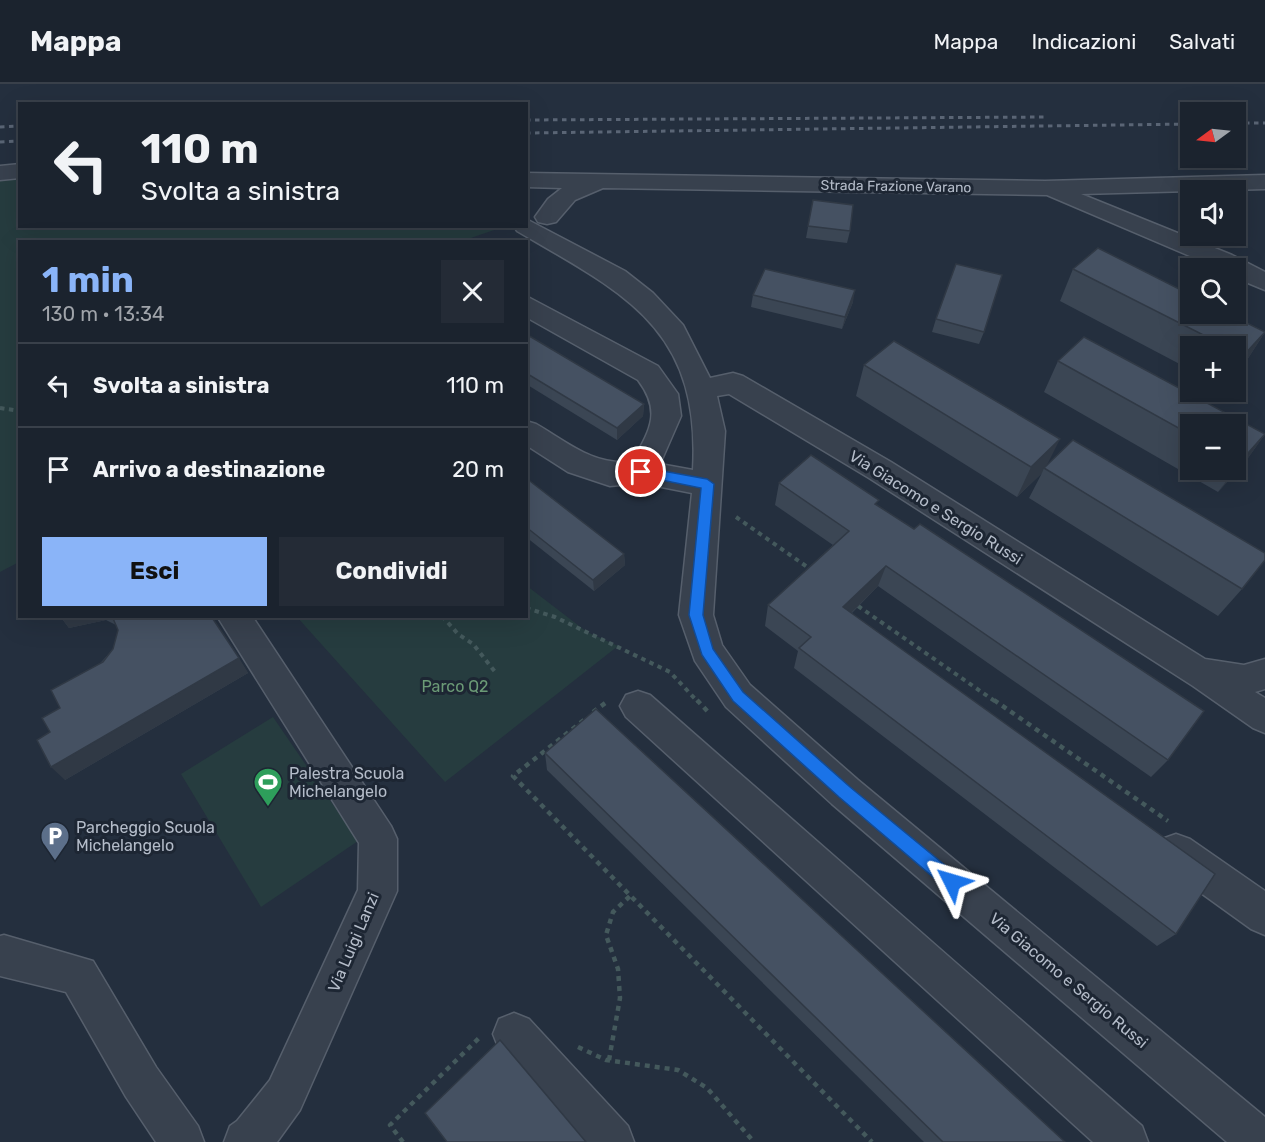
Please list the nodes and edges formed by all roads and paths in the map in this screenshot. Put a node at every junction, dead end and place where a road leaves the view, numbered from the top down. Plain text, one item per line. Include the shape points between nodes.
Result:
1 (18, 171) edge
2 (0, 173) edge
3 (528, 180) edge
4 (1265, 182) edge
5 (603, 183) junction
6 (1045, 188) junction
7 (528, 196) edge
8 (537, 222) edge
9 (1265, 282) edge
10 (528, 306) edge
11 (702, 390) junction
12 (0, 408) edge
13 (18, 411) edge
14 (528, 432) edge
15 (641, 472) junction
16 (707, 490) junction
17 (819, 575) edge
18 (858, 606) edge
19 (528, 609) edge
20 (234, 618) edge
21 (444, 618) edge
22 (496, 673) dead end
23 (1198, 673) junction
24 (1265, 674) edge
25 (639, 706) dead end
26 (712, 715) dead end
27 (1265, 717) edge
28 (600, 718) edge
29 (1164, 831) joint
30 (630, 896) junction
31 (1265, 915) edge
32 (0, 956) edge
33 (525, 1046) junction
34 (609, 1060) junction
35 (182, 1142) edge
36 (246, 1142) edge
37 (402, 1142) edge
38 (612, 1142) edge
39 (754, 1142) edge
40 (872, 1142) edge
41 (1126, 1142) edge
42 (1262, 1142) edge

1 - 2 street
3 - 5 street, Strada Frazione Varano
4 - 6 street, Strada Frazione Varano
5 - 6 street, Strada Frazione Varano
5 - 8 street via 559,199
6 - 9 street
7 - 8 street, Via Giacomo e Sergio Russi
8 - 11 street, Via Giacomo e Sergio Russi via 577,255 616,277 644,299 674,331
10 - 15 street via 648,373 664,394 667,416
11 - 16 street, Via Giacomo e Sergio Russi via 710,431
11 - 23 street, Via Giacomo e Sergio Russi via 733,383 880,470
12 - 13 path
14 - 15 street via 579,464 610,475
15 - 16 street
16 - 17 path
16 - 42 street, Via Giacomo e Sergio Russi via 696,615 706,651 738,696 845,792
18 - 29 path
19 - 26 path via 555,617 670,672
20 - 36 street, Via Luigi Lanzi via 378,839 377,891 285,1095
21 - 22 path via 473,644
23 - 24 street, Via Giacomo e Sergio Russi via 1244,680
23 - 27 street
25 - 41 street
28 - 30 path via 593,712 513,776
29 - 31 street
30 - 34 path via 613,912 606,935 618,969 620,998
30 - 40 path
32 - 35 street via 79,975 141,1082
33 - 34 path via 557,1038
33 - 37 path via 498,1019 390,1125
33 - 38 street
34 - 39 path via 678,1070 707,1088

